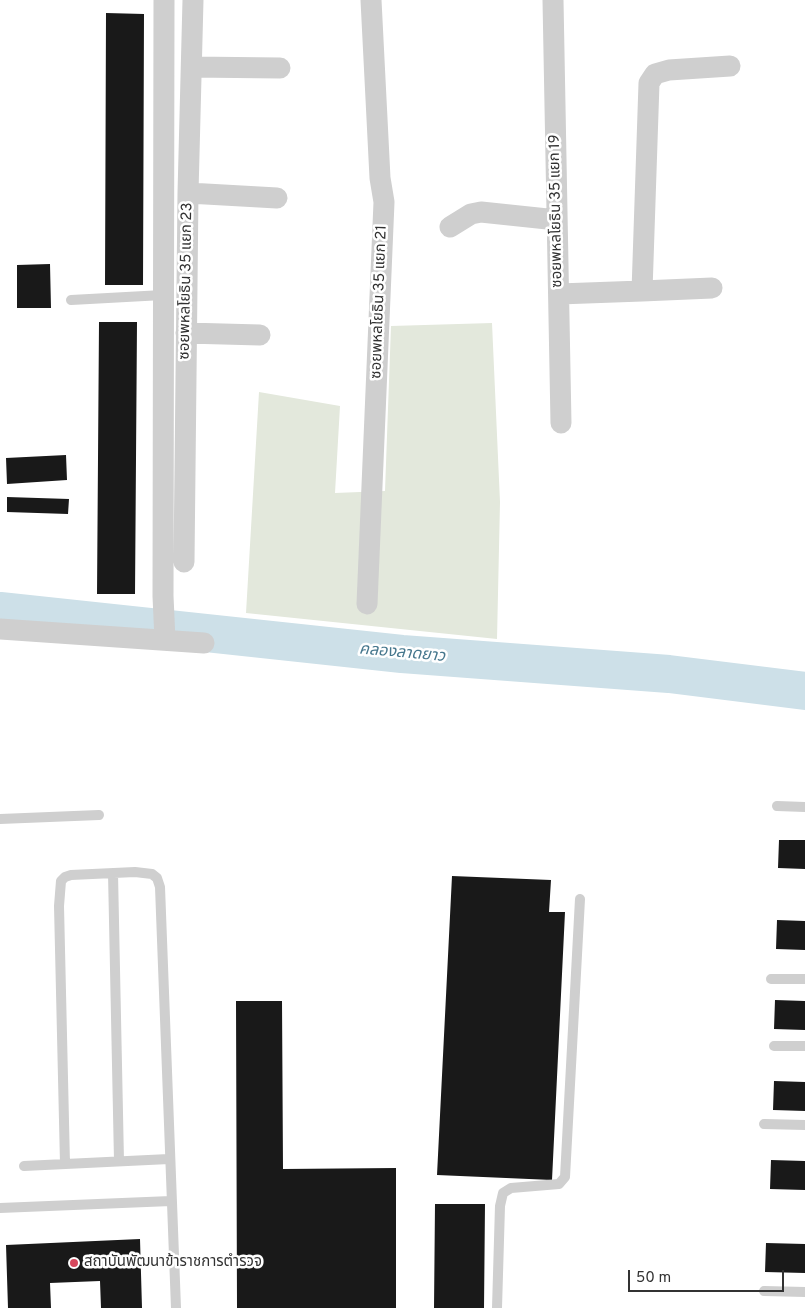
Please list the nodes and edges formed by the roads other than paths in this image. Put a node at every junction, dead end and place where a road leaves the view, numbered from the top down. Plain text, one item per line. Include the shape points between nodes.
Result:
1 (164, 0) edge
2 (193, 0) edge
3 (371, 0) edge
4 (553, 0) edge
5 (192, 66) junction
6 (730, 66) dead end
7 (280, 68) dead end
8 (188, 193) junction
9 (277, 198) dead end
10 (557, 220) junction
11 (450, 227) dead end
12 (712, 288) dead end
13 (642, 291) junction
14 (559, 294) junction
15 (163, 295) junction
16 (71, 300) dead end
17 (186, 333) junction
18 (260, 335) dead end
19 (561, 423) dead end
20 (184, 562) dead end
21 (367, 604) dead end
22 (0, 629) edge
23 (165, 636) junction
24 (204, 642) dead end
25 (777, 806) dead end
26 (805, 807) edge
27 (99, 815) dead end
28 (0, 819) edge
29 (113, 873) junction
30 (580, 898) dead end
31 (771, 979) dead end
32 (805, 979) edge
33 (774, 1046) dead end
34 (805, 1046) edge
35 (764, 1124) dead end
36 (805, 1125) edge
37 (169, 1159) junction
38 (119, 1161) junction
39 (65, 1164) junction
40 (24, 1166) dead end
41 (171, 1201) junction
42 (0, 1208) edge
43 (764, 1291) dead end
44 (805, 1292) edge
45 (176, 1308) edge
46 (498, 1308) edge

1 - 15 street
2 - 5 street, ซอยพหลโยธิน 35 แยก 23
3 - 21 street, ซอยพหลโยธิน 35 แยก 21 via 384,202
4 - 10 street, ซอยพหลโยธิน 35 แยก 19
5 - 7 street
5 - 8 street, ซอยพหลโยธิน 35 แยก 23
6 - 13 street via 669,70 655,74 648,83
8 - 9 street
8 - 17 street, ซอยพหลโยธิน 35 แยก 23
10 - 11 street via 481,212
10 - 14 street, ซอยพหลโยธิน 35 แยก 19
12 - 13 street
13 - 14 street
14 - 19 street, ซอยพหลโยธิน 35 แยก 19
15 - 16 lane
15 - 23 street
17 - 18 street
17 - 20 street, ซอยพหลโยธิน 35 แยก 23
22 - 23 street
23 - 24 street
25 - 26 lane
27 - 28 lane
29 - 37 lane via 152,874 160,887
29 - 38 lane
29 - 39 lane via 71,875 62,881 59,906
30 - 46 lane via 565,1177 559,1184 511,1188 503,1193
31 - 32 lane
33 - 34 lane
35 - 36 lane
37 - 38 lane
37 - 41 lane
38 - 39 lane
39 - 40 lane
41 - 42 lane
41 - 45 lane
43 - 44 lane

